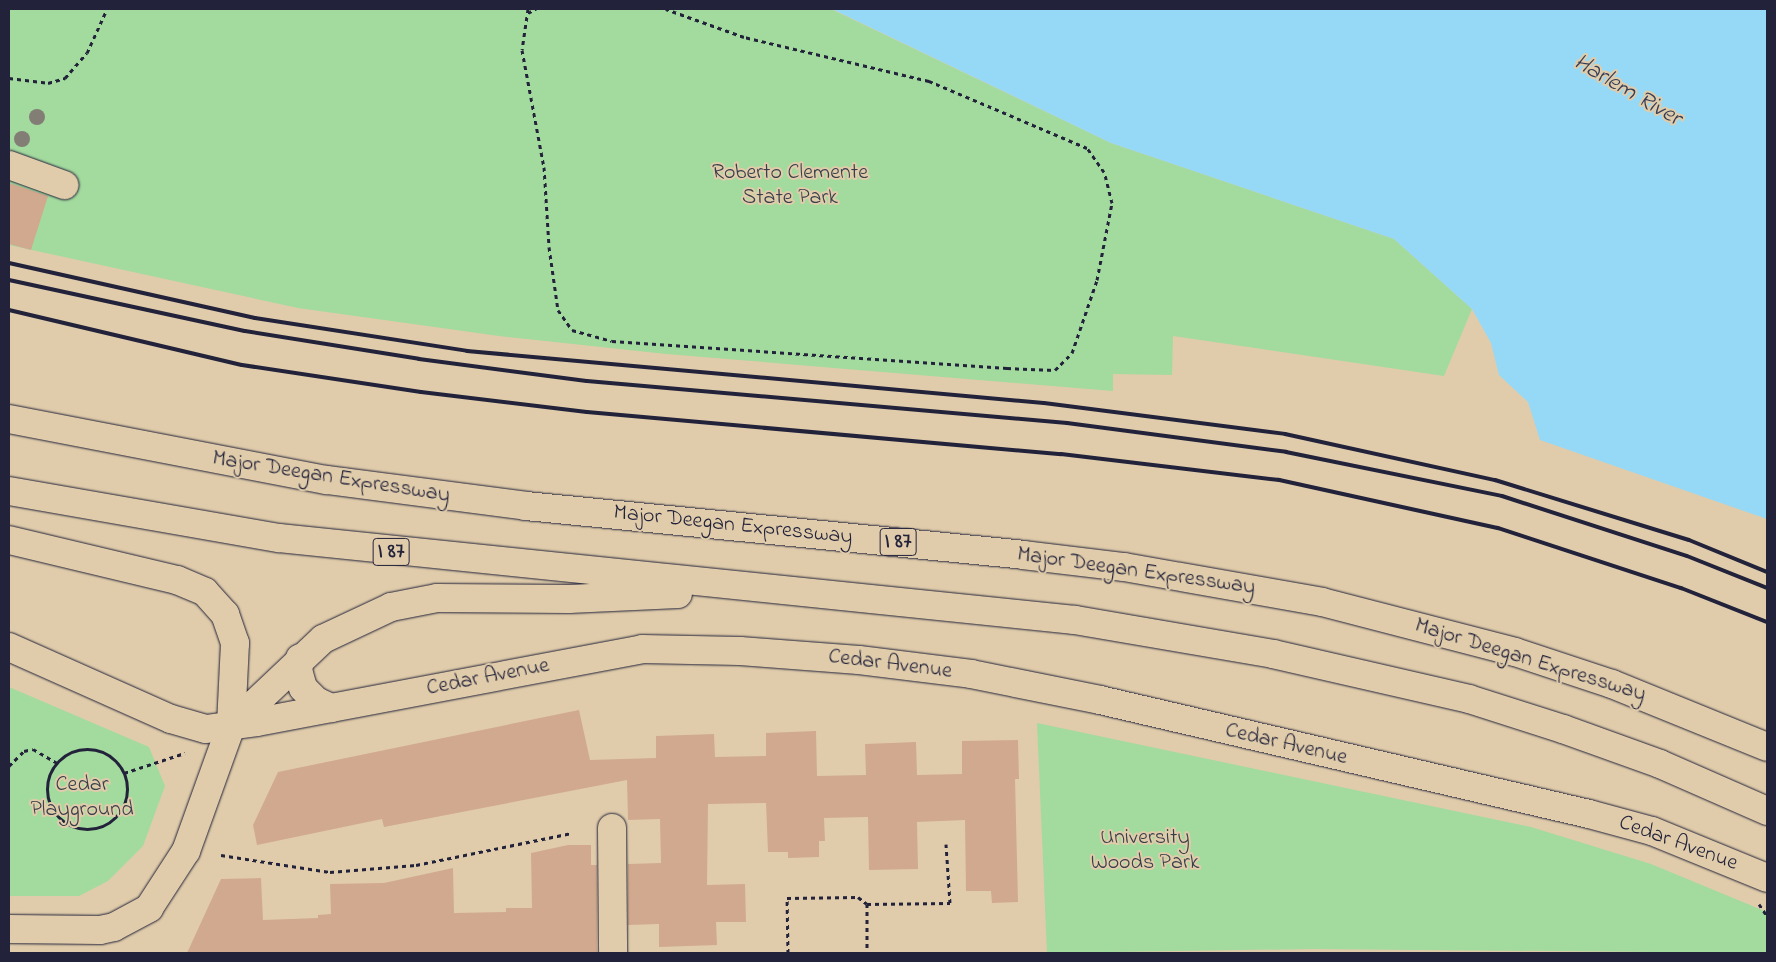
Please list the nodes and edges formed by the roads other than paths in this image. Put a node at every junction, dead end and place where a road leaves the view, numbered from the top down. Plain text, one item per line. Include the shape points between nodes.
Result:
1 (9, 165) edge
2 (64, 186) dead end
3 (9, 420) edge
4 (9, 491) edge
5 (9, 540) edge
6 (777, 589) junction
7 (9, 647) edge
8 (300, 658) junction
9 (331, 708) junction
10 (231, 726) junction
11 (1767, 747) edge
12 (1763, 809) edge
13 (612, 828) dead end
14 (1762, 889) edge
15 (9, 929) edge
16 (613, 953) edge

1 - 2 main road
3 - 11 main road, Major Deegan Expressway / I 87 via 327,480 546,508 1124,567 1322,602 1515,652 1612,684
4 - 6 main road, I 87 via 182,524 288,540
5 - 10 main road via 177,580 205,592 225,614 236,643
6 - 8 main road via 569,599 437,598 362,618 323,639
6 - 12 main road, I 87 via 1075,620 1372,674 1563,728
7 - 10 main road, Cedar Avenue via 192,726
8 - 9 main road via 298,670 304,688 316,701
8 - 10 main road
9 - 10 main road, Cedar Avenue
9 - 14 main road, Cedar Avenue via 642,649 740,650 971,674 1100,700 1197,726 1652,831
10 - 15 main road via 186,851 148,908 120,924 100,930
13 - 16 main road

